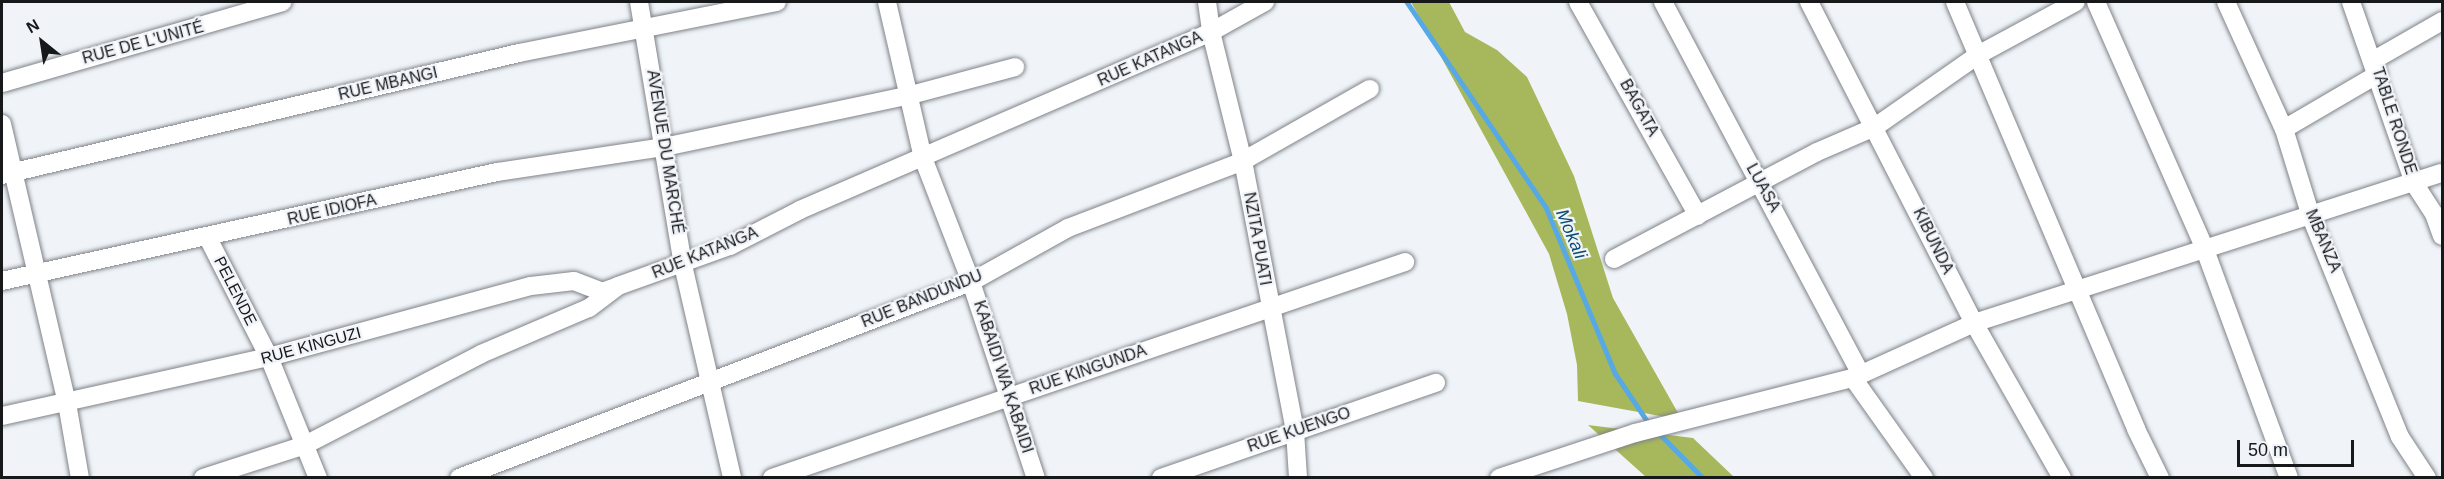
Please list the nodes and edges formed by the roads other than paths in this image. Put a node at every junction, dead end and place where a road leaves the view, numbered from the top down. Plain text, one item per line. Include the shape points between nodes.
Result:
1 (283, 2) edge
2 (639, 2) edge
3 (777, 2) edge
4 (887, 2) edge
5 (1207, 2) edge
6 (1264, 2) edge
7 (1578, 2) edge
8 (1663, 2) edge
9 (1809, 2) edge
10 (1955, 2) edge
11 (2076, 2) edge
12 (2096, 2) edge
13 (2226, 2) edge
14 (2351, 2) edge
15 (2442, 21) edge
16 (645, 28) junction
17 (1211, 32) junction
18 (1977, 55) junction
19 (1015, 67) dead end
20 (2376, 67) junction
21 (2, 83) edge
22 (1370, 89) dead end
23 (907, 96) junction
24 (2, 124) edge
25 (1875, 127) junction
26 (2284, 129) junction
27 (664, 147) junction
28 (923, 158) junction
29 (1244, 160) junction
30 (2442, 173) edge
31 (7, 175) edge
32 (1760, 182) junction
33 (2414, 183) junction
34 (1698, 216) junction
35 (2311, 217) junction
36 (2442, 236) edge
37 (208, 238) junction
38 (2204, 247) junction
39 (1614, 259) dead end
40 (1405, 262) dead end
41 (683, 265) junction
42 (35, 273) junction
43 (2, 281) edge
44 (971, 282) junction
45 (618, 286) junction
46 (2079, 289) junction
47 (1270, 308) junction
48 (1974, 323) junction
49 (269, 357) junction
50 (1857, 376) junction
51 (708, 383) junction
52 (1436, 383) dead end
53 (1011, 397) junction
54 (67, 402) junction
55 (2, 417) edge
56 (1295, 431) junction
57 (306, 445) junction
58 (80, 477) edge
59 (203, 477) edge
60 (318, 477) edge
61 (459, 477) edge
62 (732, 477) edge
63 (772, 477) edge
64 (1036, 477) edge
65 (1161, 477) edge
66 (1298, 477) edge
67 (1499, 477) edge
68 (1924, 477) edge
69 (2062, 477) edge
70 (2160, 477) edge
71 (2289, 477) edge
72 (2427, 477) edge

1 - 21 street, RUE DE L'UNITÉ
2 - 16 street, AVENUE DU MARCHÉ
3 - 16 street, RUE MBANGI
4 - 23 street, KABAIDI WA KABAIDI
5 - 17 street, NZITA PUATI
6 - 17 street, RUE KATANGA
7 - 34 street, BAGATA
8 - 32 street, LUASA
9 - 25 street, KIBUNDA
10 - 18 street
11 - 18 street
12 - 38 street
13 - 26 street, MBANZA
14 - 20 street, TABLE RONDE
15 - 20 street
16 - 27 street, AVENUE DU MARCHÉ
16 - 31 street, RUE MBANGI via 519,53
17 - 28 street, RUE KATANGA
17 - 29 street, NZITA PUATI
18 - 25 street
18 - 46 street
19 - 23 street, RUE IDIOFA
20 - 26 street
20 - 33 street, TABLE RONDE
22 - 29 street, RUE BANDUNDU
23 - 27 street, RUE IDIOFA
23 - 28 street, KABAIDI WA KABAIDI
24 - 31 street
25 - 32 street
25 - 48 street, KIBUNDA
26 - 35 street, MBANZA
27 - 37 street, RUE IDIOFA via 497,172
27 - 41 street, AVENUE DU MARCHÉ
28 - 41 street, RUE KATANGA
28 - 44 street, KABAIDI WA KABAIDI
29 - 44 street, RUE BANDUNDU via 1068,228
29 - 47 street, NZITA PUATI
30 - 33 street
31 - 42 street
32 - 34 street
32 - 50 street, LUASA
33 - 35 street
33 - 36 street, TABLE RONDE via 2434,214
34 - 39 street
35 - 38 street
35 - 72 street, MBANZA via 2400,437
37 - 42 street, RUE IDIOFA
37 - 49 street, PELENDE
38 - 46 street
38 - 71 street
40 - 47 street, RUE KINGUNDA
41 - 45 street, RUE KATANGA
41 - 51 street, AVENUE DU MARCHÉ
42 - 43 street, RUE IDIOFA
42 - 54 street
44 - 51 street, RUE BANDUNDU
44 - 53 street, KABAIDI WA KABAIDI
45 - 49 street, RUE KINGUZI via 603,292 574,281 531,286
45 - 57 street, RUE KATANGA via 589,308 481,354
46 - 48 street
46 - 70 street via 2136,429
47 - 53 street, RUE KINGUNDA
47 - 56 street, NZITA PUATI
48 - 50 street
48 - 69 street, KIBUNDA
49 - 54 street, RUE KINGUZI
49 - 57 street, PELENDE
50 - 67 street via 1635,433
50 - 68 street, LUASA
51 - 61 street, RUE BANDUNDU
51 - 62 street, AVENUE DU MARCHÉ
52 - 56 street, RUE KUENGO
53 - 63 street, RUE KINGUNDA
53 - 64 street, KABAIDI WA KABAIDI
54 - 55 street, RUE KINGUZI
54 - 58 street
56 - 65 street, RUE KUENGO
56 - 66 street, NZITA PUATI
57 - 59 street, RUE KATANGA
57 - 60 street, PELENDE

